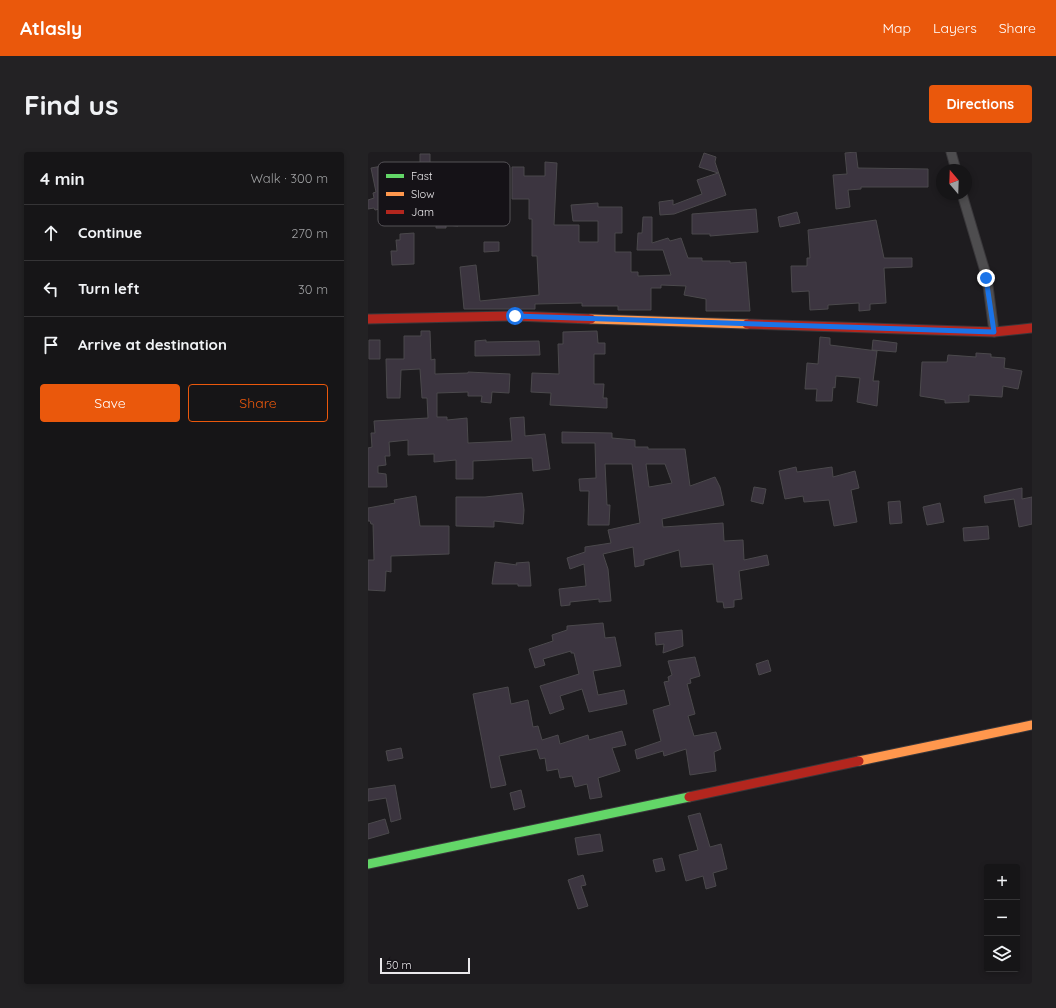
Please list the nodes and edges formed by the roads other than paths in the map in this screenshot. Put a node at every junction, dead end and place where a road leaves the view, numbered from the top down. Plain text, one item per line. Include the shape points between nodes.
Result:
1 (951, 152) edge
2 (954, 164) edge
3 (964, 200) edge
4 (368, 319) edge
5 (1032, 328) edge
6 (994, 332) junction
7 (1032, 725) edge
8 (368, 864) edge

1 - 2 street
3 - 6 street via 986,278
4 - 6 street via 515,316
5 - 6 street
7 - 8 street

